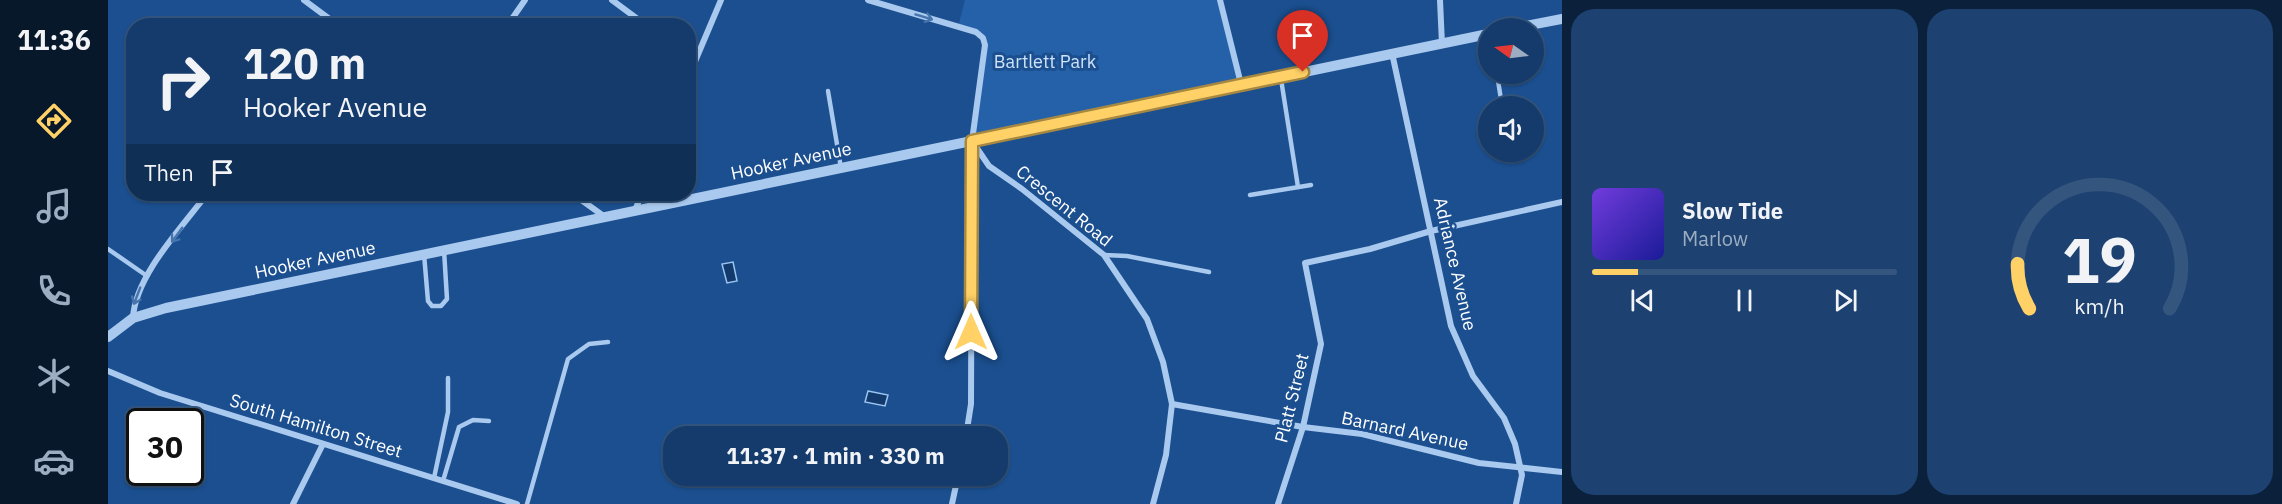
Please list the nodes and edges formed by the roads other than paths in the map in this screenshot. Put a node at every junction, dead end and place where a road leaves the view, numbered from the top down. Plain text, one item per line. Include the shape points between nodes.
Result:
1 (304, 0) edge
2 (525, 0) edge
3 (612, 0) edge
4 (721, 0) edge
5 (868, 0) edge
6 (1220, 0) edge
7 (1440, 0) edge
8 (324, 18) edge
9 (513, 18) edge
10 (636, 18) edge
11 (1562, 19) edge
12 (1544, 22) edge
13 (1478, 36) edge
14 (1442, 44) junction
15 (1392, 53) junction
16 (696, 60) edge
17 (1280, 76) junction
18 (1241, 84) junction
19 (828, 91) dead end
20 (972, 141) junction
21 (842, 168) junction
22 (1311, 185) dead end
23 (1298, 187) junction
24 (1250, 195) dead end
25 (696, 198) edge
26 (202, 201) edge
27 (583, 201) edge
28 (639, 201) edge
29 (679, 201) edge
30 (1562, 202) edge
31 (635, 210) junction
32 (605, 217) junction
33 (1431, 231) junction
34 (108, 249) edge
35 (444, 250) junction
36 (424, 254) junction
37 (1104, 255) junction
38 (1209, 272) dead end
39 (147, 276) junction
40 (133, 318) junction
41 (108, 337) edge
42 (608, 342) dead end
43 (108, 371) edge
44 (448, 378) dead end
45 (1172, 404) junction
46 (489, 422) dead end
47 (968, 426) edge
48 (1303, 427) junction
49 (322, 444) junction
50 (1521, 470) junction
51 (1562, 472) edge
52 (434, 478) junction
53 (443, 481) junction
54 (956, 486) edge
55 (293, 504) edge
56 (517, 504) edge
57 (527, 504) edge
58 (952, 504) edge
59 (1153, 504) edge
60 (1278, 504) edge
61 (1516, 504) edge

1 - 8 street
2 - 9 street
3 - 10 street
4 - 16 street
5 -> 20 street via 976,32 983,38
6 - 18 street
7 - 14 street
11 - 12 street
13 - 14 street, Hooker Avenue
14 - 15 street, Hooker Avenue
15 - 17 street, Hooker Avenue
15 - 33 street, Adriance Avenue
17 - 18 street, Hooker Avenue
17 - 23 lane
18 - 20 street, Hooker Avenue
19 - 21 lane
20 - 21 street, Hooker Avenue
20 - 37 street, Crescent Road via 989,166
20 - 47 street via 971,404
21 - 25 street, Hooker Avenue
22 - 23 lane
23 - 24 lane
26 -> 39 street
27 - 32 street
28 - 31 street
29 - 31 street, Hooker Avenue
30 - 33 street
31 - 32 street, Hooker Avenue
32 - 35 street, Hooker Avenue
33 - 48 street, Platt Street via 1305,263 1321,344
33 - 50 street, Adriance Avenue via 1451,326 1473,376 1503,418
34 - 39 lane
35 - 36 street, Hooker Avenue
35 - 36 lane via 447,299 441,306 432,306 428,301
36 - 40 street, Hooker Avenue
37 - 38 lane
37 - 45 street, Crescent Road via 1147,319 1163,362
39 -> 40 street via 136,294
40 - 41 street, Hooker Avenue
42 - 57 lane via 589,344 568,359
43 - 49 street, South Hamilton Street via 160,393
44 - 52 lane via 448,412
45 - 48 street, Barnard Avenue
45 - 59 street, Crescent Road via 1166,455
46 - 53 lane via 473,420 459,427
48 - 50 street, Barnard Avenue via 1362,434
48 - 60 street, Platt Street
49 - 52 street, South Hamilton Street
49 - 55 street
50 - 51 street, Barnard Avenue
50 - 61 street, Adriance Avenue
52 - 53 street, South Hamilton Street
53 - 56 street, South Hamilton Street
54 - 58 street

